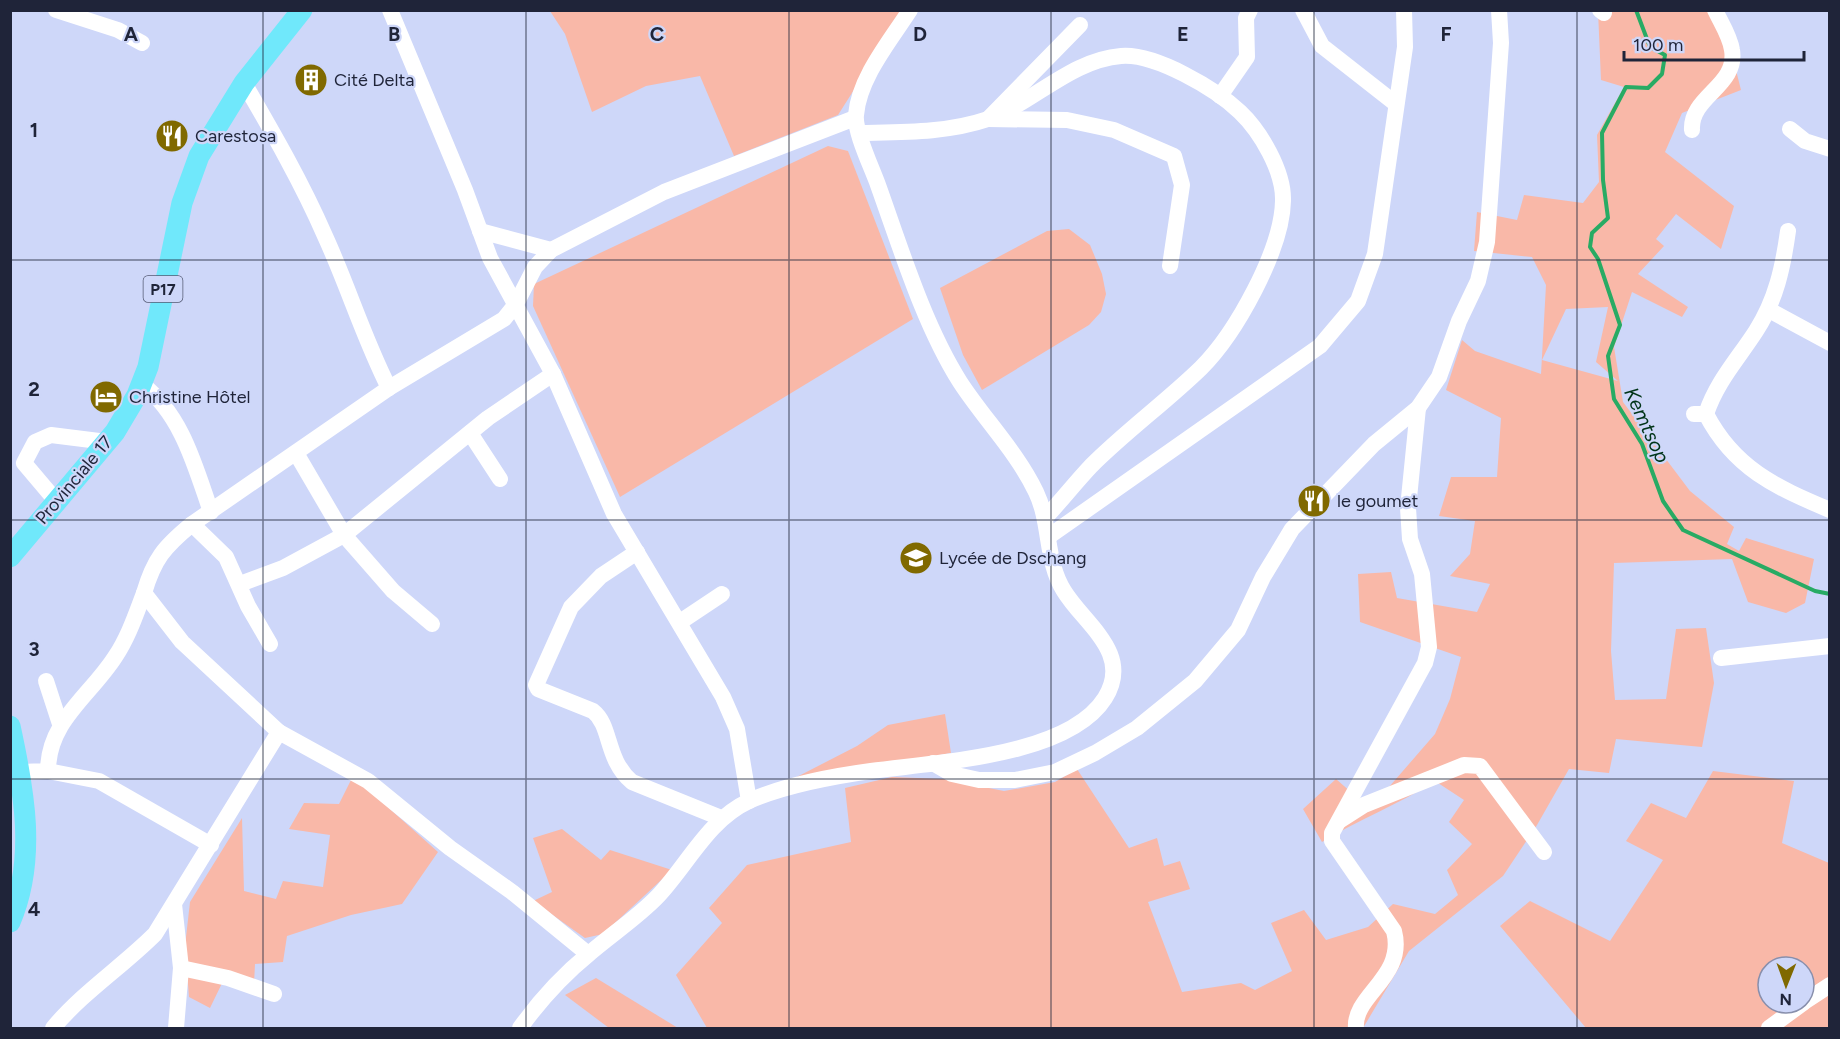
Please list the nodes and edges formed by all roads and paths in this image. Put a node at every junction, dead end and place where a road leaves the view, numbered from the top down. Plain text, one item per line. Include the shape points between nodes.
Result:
1 (56, 10) edge
2 (302, 10) edge
3 (390, 10) edge
4 (910, 10) edge
5 (1303, 10) edge
6 (1404, 10) edge
7 (1499, 10) edge
8 (1715, 10) edge
9 (1245, 13) edge
10 (1080, 25) dead end
11 (142, 43) dead end
12 (244, 83) junction
13 (1220, 96) junction
14 (1396, 104) junction
15 (988, 119) junction
16 (857, 126) junction
17 (1790, 129) dead end
18 (1692, 130) dead end
19 (1830, 149) edge
20 (480, 231) junction
21 (1788, 231) dead end
22 (551, 249) junction
23 (1170, 266) dead end
24 (516, 304) junction
25 (1768, 309) junction
26 (1830, 343) edge
27 (553, 374) junction
28 (142, 384) junction
29 (390, 388) junction
30 (1418, 408) junction
31 (470, 433) junction
32 (107, 442) junction
33 (296, 453) junction
34 (500, 479) dead end
35 (57, 502) junction
36 (1830, 510) edge
37 (211, 512) junction
38 (1045, 518) junction
39 (192, 524) junction
40 (344, 535) junction
41 (1048, 537) junction
42 (637, 552) junction
43 (10, 557) edge
44 (240, 584) junction
45 (144, 593) junction
46 (722, 594) dead end
47 (680, 622) junction
48 (432, 624) dead end
49 (270, 644) dead end
50 (1830, 646) edge
51 (1721, 658) dead end
52 (46, 681) dead end
53 (60, 724) junction
54 (279, 732) junction
55 (12, 739) edge
56 (933, 763) junction
57 (48, 771) junction
58 (20, 772) junction
59 (749, 801) junction
60 (721, 818) junction
61 (1338, 821) junction
62 (211, 845) junction
63 (1544, 852) dead end
64 (174, 904) junction
65 (10, 922) edge
66 (588, 954) junction
67 (182, 968) junction
68 (1830, 985) edge
69 (274, 994) dead end
70 (1816, 995) edge
71 (1787, 1015) edge
72 (53, 1029) edge
73 (176, 1029) edge
74 (520, 1029) edge
75 (1356, 1029) edge
76 (1768, 1029) edge

1 - 11 street via 118,30
2 - 12 main road, Provinciale 17 / P17
3 - 20 street
4 - 16 street via 872,70
5 - 14 street via 1322,46
6 - 14 street via 1405,47
7 - 30 street via 1501,43 1487,242 1478,281 1439,377
8 - 18 street via 1732,51 1730,70 1693,114
9 - 13 street via 1247,57
10 - 15 street
12 - 28 main road, Provinciale 17 / P17 via 214,129 190,177
12 - 29 street via 292,167
13 - 15 street via 1155,62 1121,56 1087,65
13 - 38 street via 1257,129 1273,159 1284,199 1278,236 1261,277 1235,322 1203,365 1092,465
14 - 41 street via 1375,254 1358,301 1320,346
15 - 16 street via 927,131
15 - 23 street via 1067,120 1114,130 1174,156 1182,185
16 - 22 street via 664,192
16 - 38 street via 914,288 958,379 1018,461
17 - 19 street via 1805,141
20 - 22 street
20 - 24 street
21 - 25 street via 1779,287
22 - 24 street via 535,267
24 - 27 street
24 - 29 street via 504,319
25 - 26 street
25 - 36 street via 1700,414 1746,466 1791,494
27 - 31 street
27 - 42 street via 614,514
28 - 32 main road, Provinciale 17 / P17
28 - 37 street via 158,396 174,418
29 - 33 street
30 - 56 street via 1374,444 1292,529 1238,630 1196,681 1137,728 1055,772 1015,780 979,780 952,774
30 - 61 street via 1408,508 1410,539 1422,574 1429,647 1425,663
31 - 34 street
31 - 40 street
32 - 35 main road, Provinciale 17 / P17
32 - 35 street via 51,435 35,442 24,463
33 - 37 street
33 - 40 street
35 - 43 main road, Provinciale 17 / P17
37 - 39 street
38 - 41 street
39 - 44 street via 226,557
39 - 45 street via 166,546 152,566
40 - 44 street via 283,568
40 - 48 street via 393,591
41 - 56 street via 1054,570 1064,592 1104,640 1113,662 1112,681 1105,698 1090,716 1069,731 1022,748
42 - 47 street
42 - 60 street via 601,576 571,607 536,685 600,716 614,761 632,782
44 - 49 street
45 - 53 street via 115,657
45 - 54 street via 182,642
46 - 47 street
47 - 59 street via 737,729
50 - 51 street
52 - 53 street
53 - 57 street via 48,755
54 - 62 street
54 - 66 street via 369,781
55 - 58 main road
56 - 59 street via 866,772
57 - 58 street
57 - 62 street via 99,781
58 - 65 main road via 26,851
59 - 60 street
60 - 66 street via 657,896
61 - 63 street via 1364,806 1474,764 1480,766
61 - 75 street via 1332,841 1394,931 1397,943 1395,960 1360,1013
62 - 64 street
64 - 67 street
64 - 72 street via 149,940 69,1009
66 - 74 street via 540,999
67 - 69 street
67 - 73 street
68 - 70 street
71 - 76 street

